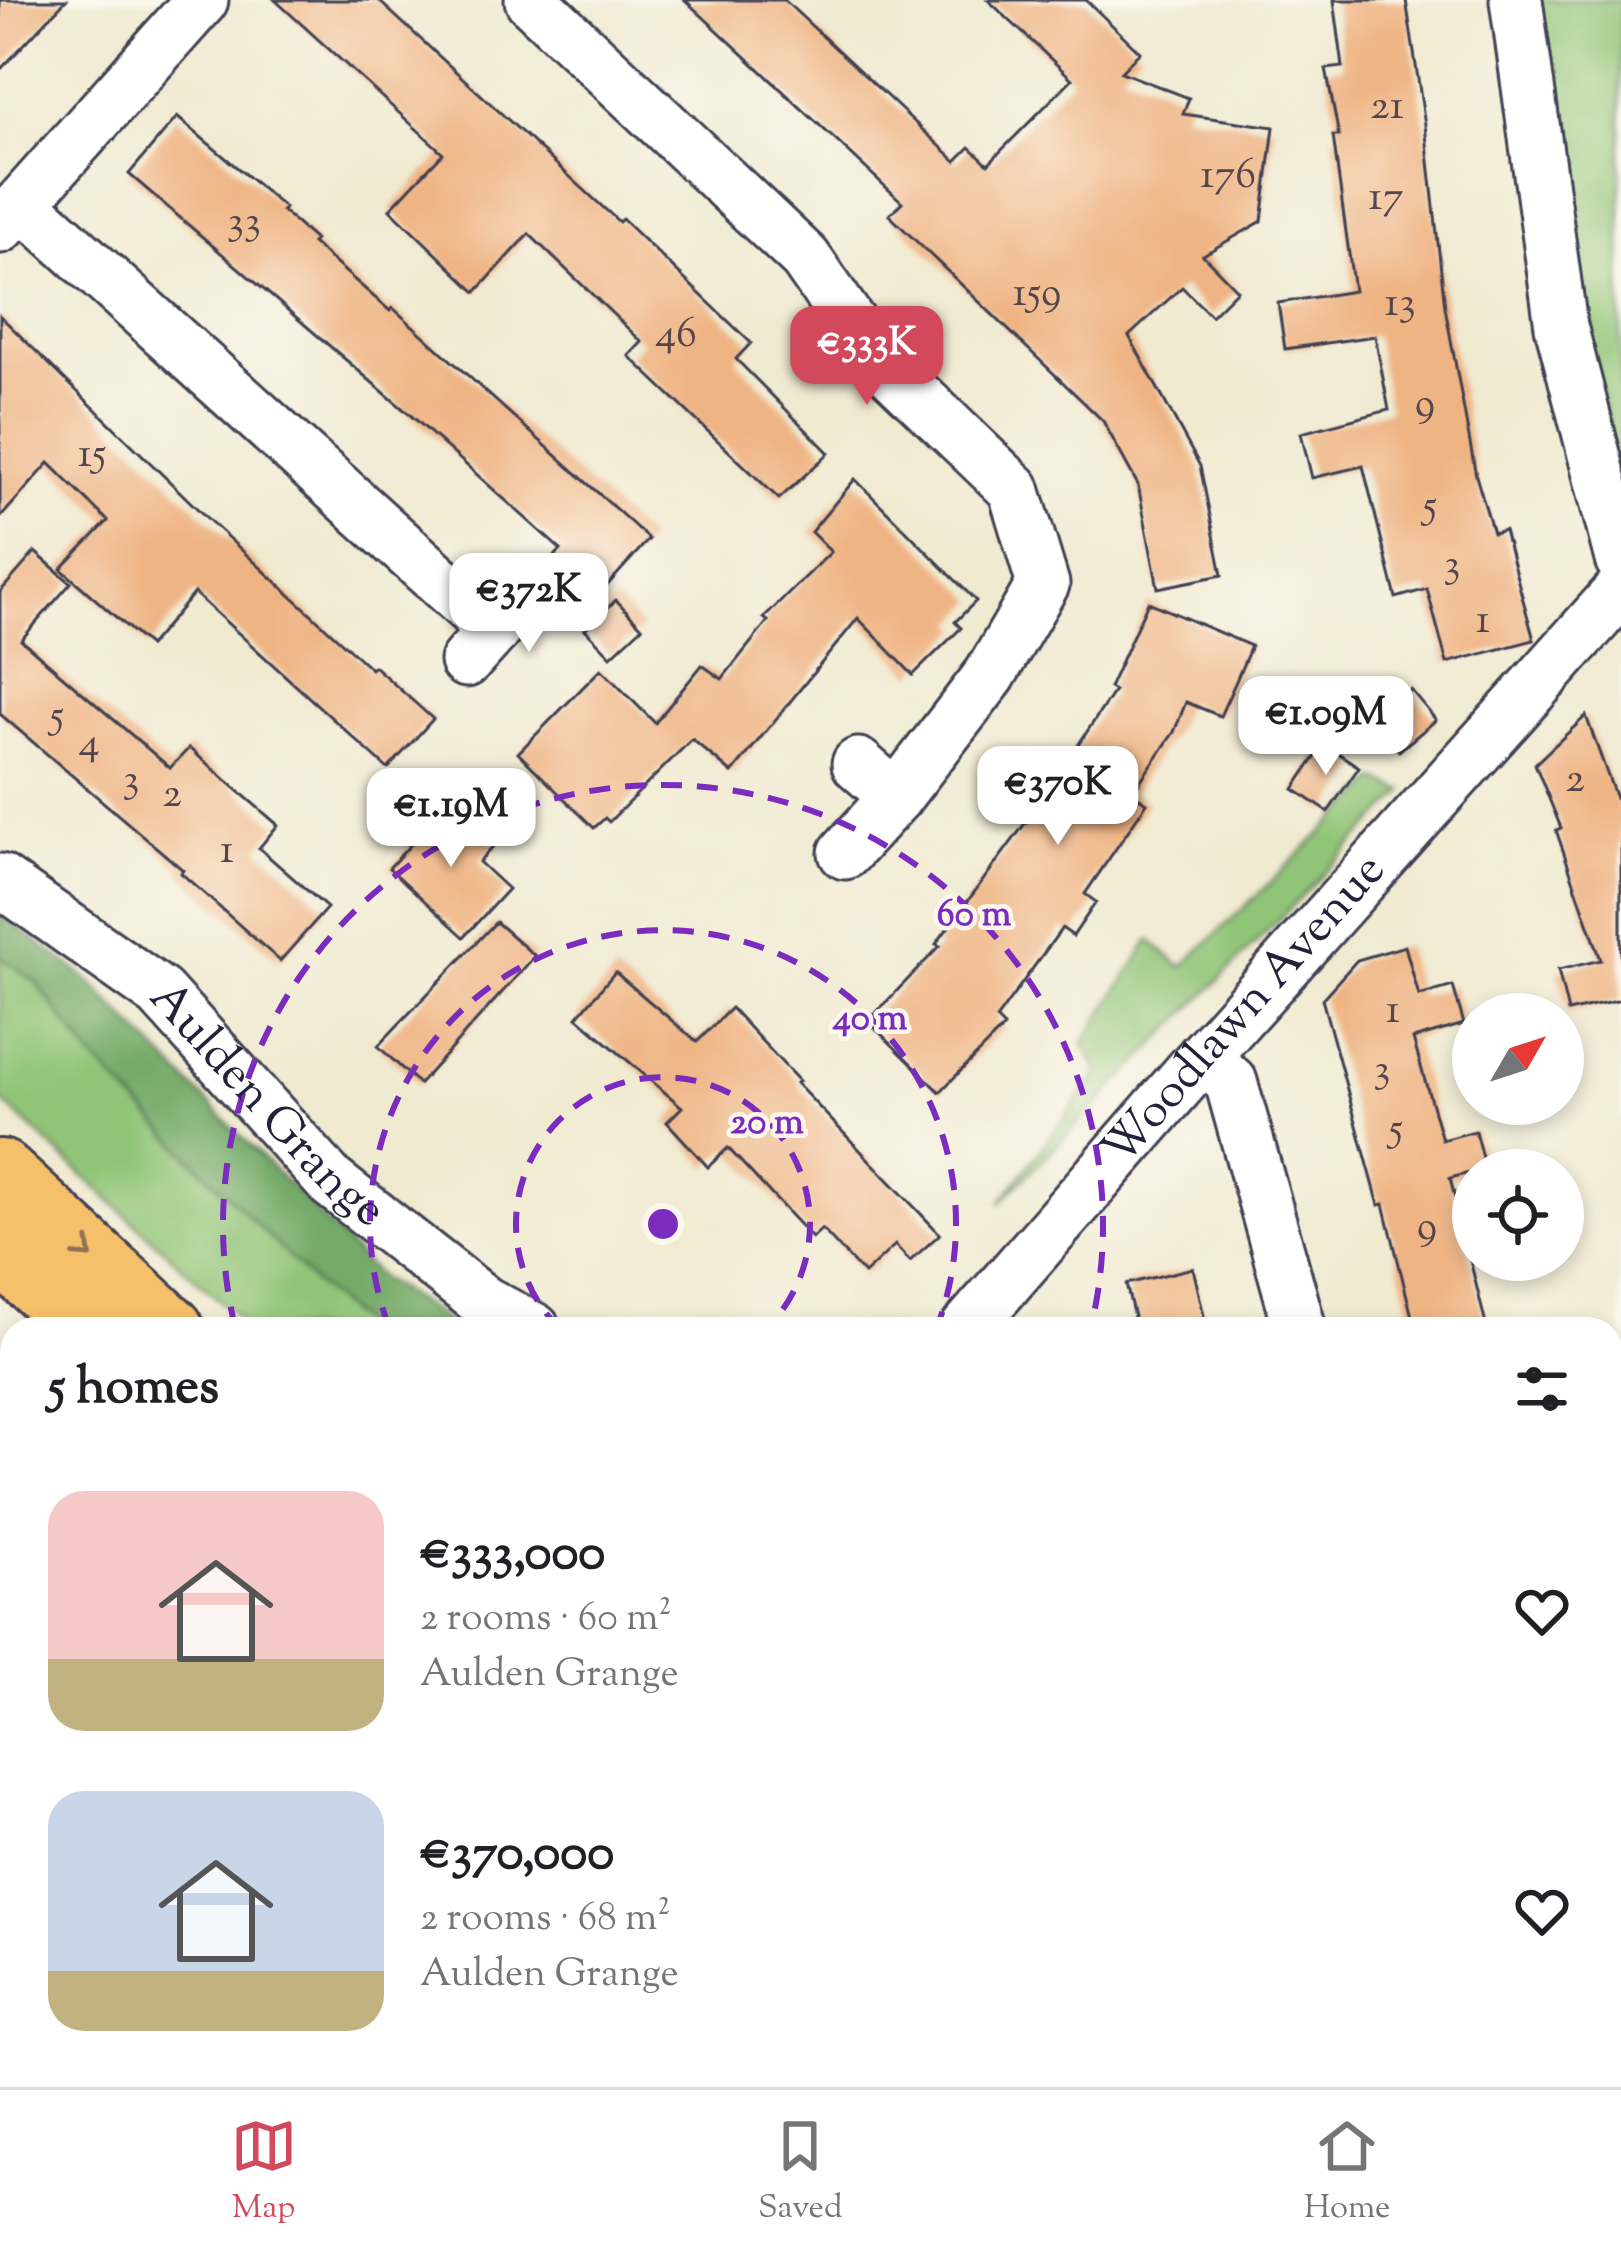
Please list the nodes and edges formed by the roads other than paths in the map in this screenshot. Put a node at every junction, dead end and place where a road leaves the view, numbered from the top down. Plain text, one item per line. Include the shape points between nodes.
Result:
1 (202, 0) edge
2 (531, 0) edge
3 (1516, 0) edge
4 (11, 216) edge
5 (1621, 559) edge
6 (1621, 590) edge
7 (528, 592) dead end
8 (858, 764) dead end
9 (896, 796) junction
10 (845, 853) dead end
11 (0, 880) edge
12 (1203, 1057) junction
13 (0, 1173) edge
14 (0, 1249) edge
15 (75, 1317) edge
16 (157, 1317) edge
17 (512, 1317) edge
18 (976, 1317) edge
19 (1297, 1317) edge

1 - 4 street
2 - 9 street via 806,259 869,350 1014,489 1043,584 990,675
3 - 5 street via 1561,326
4 - 7 street via 480,645
6 - 12 street, Woodlawn Avenue
8 - 9 street
9 - 10 street
11 - 17 street, Aulden Grange via 160,993 331,1182
12 - 18 street, Woodlawn Avenue
12 - 19 street via 1231,1082
13 -> 16 main road
14 - 15 main road

